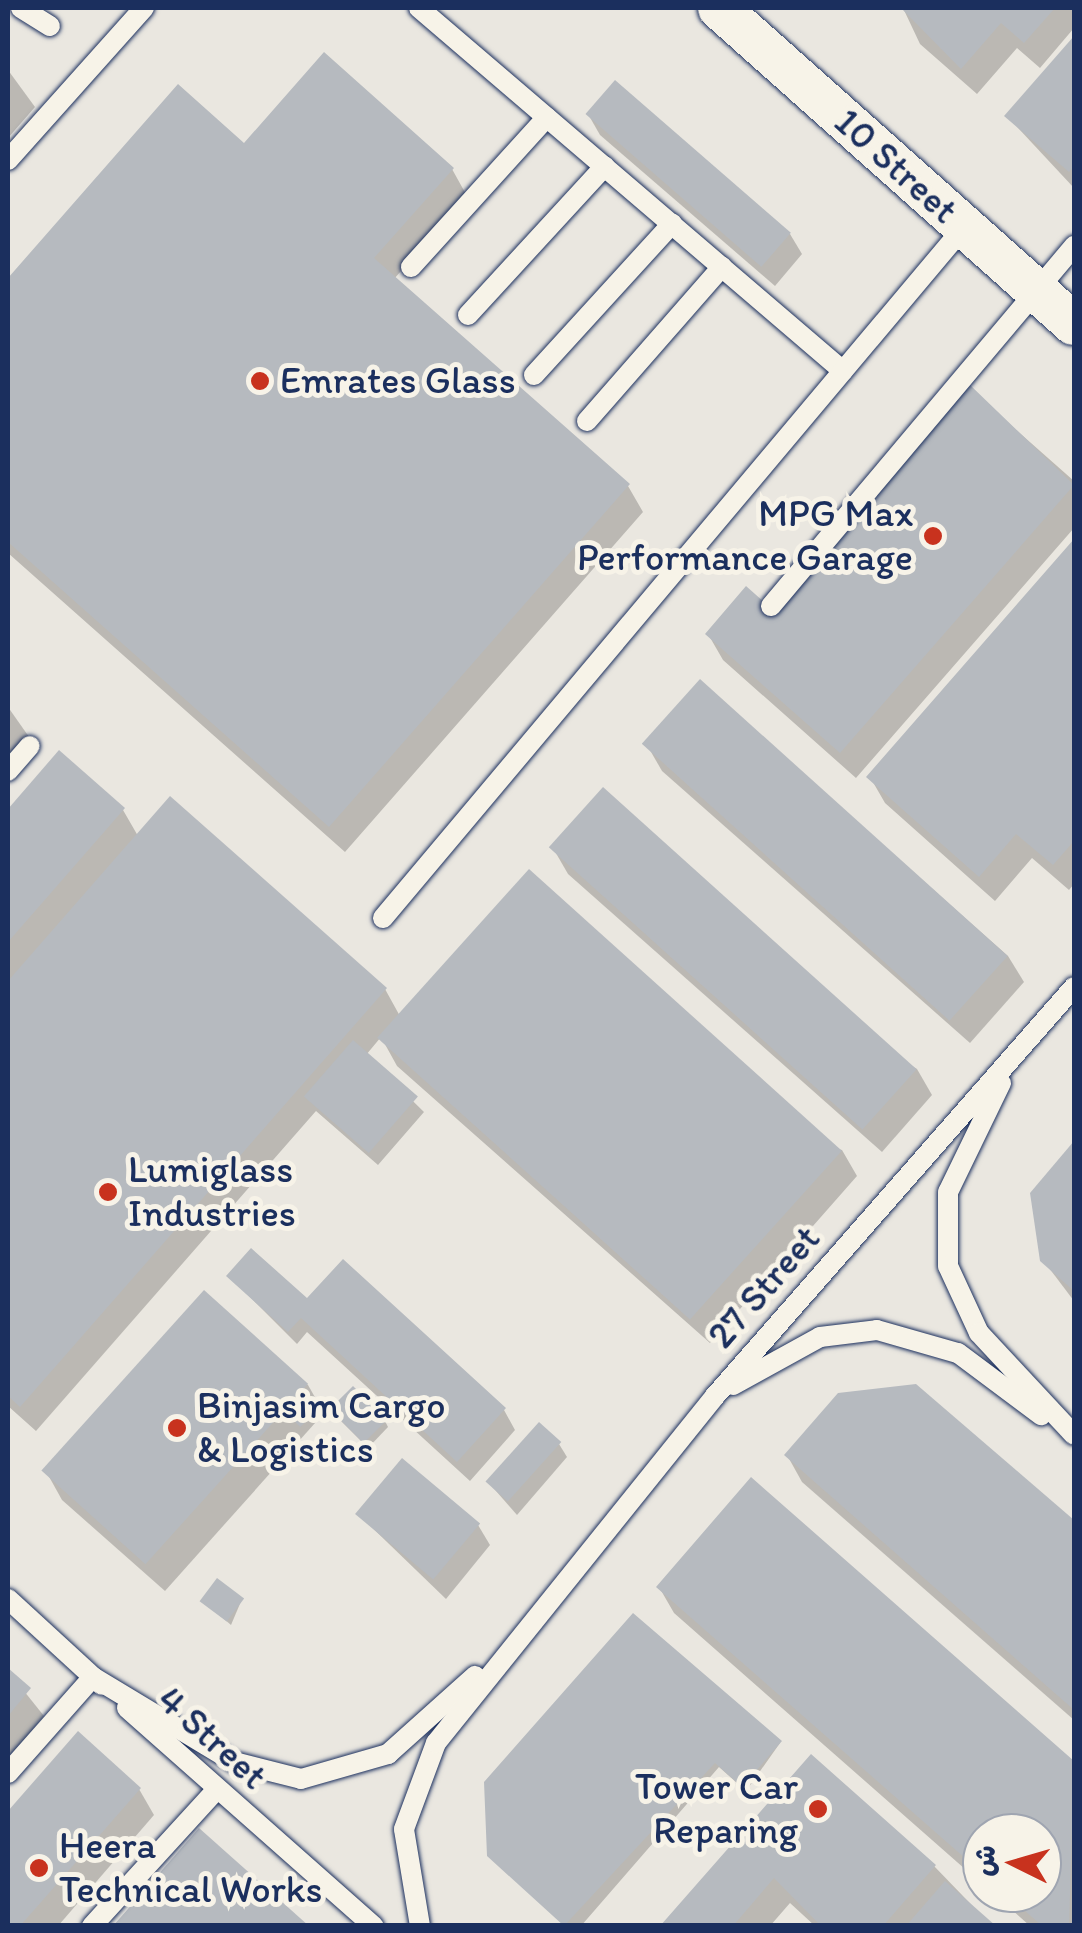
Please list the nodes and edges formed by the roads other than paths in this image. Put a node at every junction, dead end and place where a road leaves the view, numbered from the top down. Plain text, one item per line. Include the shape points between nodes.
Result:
1 (21, 8) edge
2 (144, 8) edge
3 (419, 8) edge
4 (731, 11) edge
5 (50, 26) dead end
6 (547, 117) junction
7 (8, 160) edge
8 (605, 166) junction
9 (672, 224) junction
10 (964, 227) junction
11 (1074, 246) edge
12 (411, 266) dead end
13 (722, 267) junction
14 (1036, 290) junction
15 (468, 315) dead end
16 (1074, 324) edge
17 (844, 371) junction
18 (534, 375) dead end
19 (588, 421) dead end
20 (772, 606) dead end
21 (30, 746) dead end
22 (8, 771) edge
23 (382, 918) dead end
24 (1074, 987) edge
25 (1024, 1043) junction
26 (715, 1396) junction
27 (1074, 1437) edge
28 (8, 1599) edge
29 (513, 1640) junction
30 (92, 1677) junction
31 (8, 1773) edge
32 (216, 1790) junction
33 (92, 1926) edge
34 (373, 1926) edge
35 (420, 1926) edge

1 - 5 lane
2 - 7 lane
3 - 6 lane
4 - 10 street, 10 Street
6 - 8 lane
6 - 12 lane
8 - 9 lane
8 - 15 lane
9 - 13 lane
9 - 18 lane
10 - 14 street, 10 Street
10 - 17 lane
11 - 14 lane
13 - 17 lane
13 - 19 lane
14 - 16 street, 10 Street
14 - 20 lane
17 - 23 lane
21 - 22 lane
24 - 25 lane, 27 Street
25 - 26 lane, 27 Street
25 - 27 lane via 956,1168 945,1241 955,1290 979,1333
26 - 27 lane via 820,1337 905,1332 958,1354
26 - 29 lane, 27 Street
28 - 30 lane, 4 Street
29 - 30 lane, 27 Street via 388,1754 324,1778 234,1762
29 - 35 lane, 27 Street via 415,1784 403,1852
30 - 31 lane
30 - 32 lane, 4 Street
32 - 33 lane
32 - 34 lane, 4 Street

